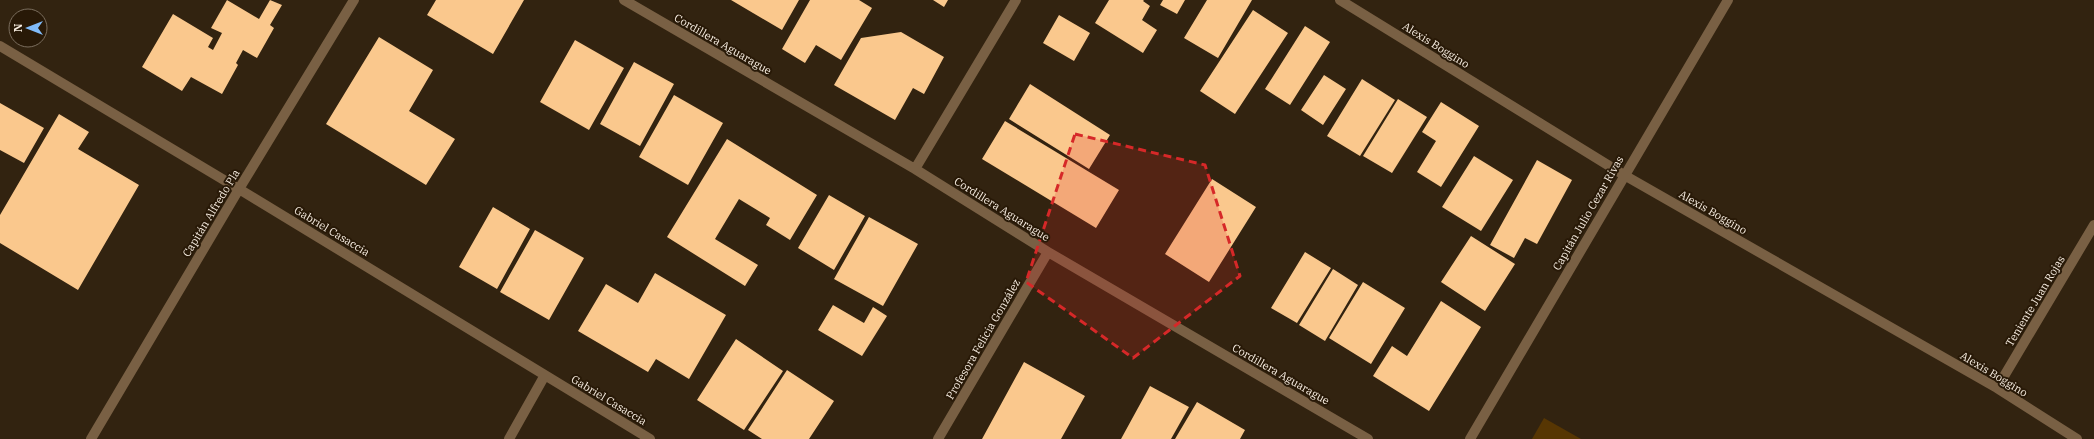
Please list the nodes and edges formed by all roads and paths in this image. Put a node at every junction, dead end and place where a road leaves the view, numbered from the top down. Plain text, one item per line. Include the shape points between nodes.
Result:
1 (354, 0) edge
2 (624, 0) edge
3 (1016, 0) edge
4 (1340, 0) edge
5 (1728, 0) edge
6 (0, 46) edge
7 (915, 169) junction
8 (1624, 175) junction
9 (239, 189) junction
10 (2094, 225) edge
11 (1048, 252) junction
12 (545, 375) junction
13 (1997, 388) junction
14 (91, 439) edge
15 (509, 439) edge
16 (650, 439) edge
17 (938, 439) edge
18 (1368, 439) edge
19 (1470, 439) edge
20 (2077, 439) edge

1 - 9 street, Capitán Alfredo Pla
2 - 7 street, Cordillera Aguarague
3 - 7 street
4 - 8 street, Alexis Boggino
5 - 8 street, Capitán Julio Cezar Rivas
6 - 9 street, Gabriel Casaccia
7 - 11 street, Cordillera Aguarague
8 - 13 street, Alexis Boggino
8 - 19 street, Capitán Julio Cezar Rivas
9 - 12 street, Gabriel Casaccia
9 - 14 street, Capitán Alfredo Pla
10 - 13 street, Teniente Juan Rojas
11 - 17 street, Profesora Felicia González
11 - 18 street, Cordillera Aguarague
12 - 15 street
12 - 16 street, Gabriel Casaccia
13 - 20 street, Alexis Boggino

